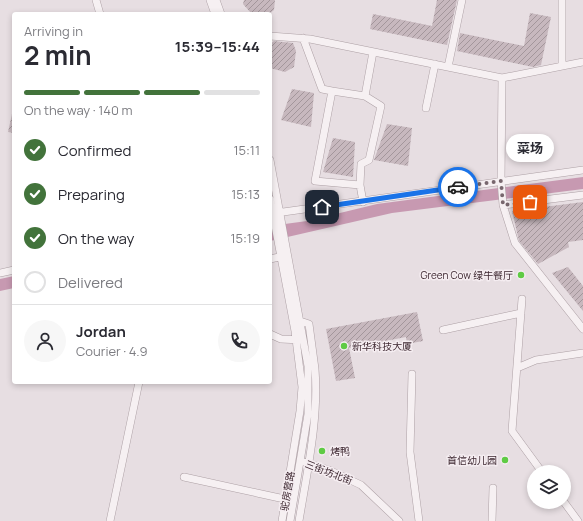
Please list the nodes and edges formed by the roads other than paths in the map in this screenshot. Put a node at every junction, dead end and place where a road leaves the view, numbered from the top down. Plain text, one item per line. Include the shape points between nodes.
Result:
1 (96, 0) edge
2 (210, 0) edge
3 (216, 0) edge
4 (462, 0) edge
5 (562, 0) edge
6 (99, 12) edge
7 (214, 12) edge
8 (220, 12) edge
9 (272, 36) edge
10 (307, 39) junction
11 (373, 52) junction
12 (583, 62) edge
13 (435, 64) junction
14 (562, 66) junction
15 (448, 67) junction
16 (502, 78) junction
17 (332, 91) junction
18 (365, 96) junction
19 (426, 108) dead end
20 (272, 170) edge
21 (583, 170) edge
22 (501, 181) junction
23 (360, 185) junction
24 (583, 195) edge
25 (363, 202) junction
26 (503, 205) junction
27 (280, 212) junction
28 (272, 214) edge
29 (272, 219) edge
30 (288, 256) junction
31 (280, 257) junction
32 (272, 259) edge
33 (12, 270) edge
34 (0, 273) edge
35 (522, 299) dead end
36 (521, 313) junction
37 (300, 321) junction
38 (583, 329) edge
39 (443, 330) dead end
40 (272, 335) edge
41 (301, 340) junction
42 (583, 353) edge
43 (517, 368) junction
44 (412, 374) dead end
45 (139, 384) edge
46 (293, 460) junction
47 (300, 462) junction
48 (308, 463) junction
49 (537, 465) edge
50 (184, 477) dead end
51 (493, 488) dead end
52 (286, 499) junction
53 (293, 500) junction
54 (569, 509) edge
55 (110, 521) edge
56 (282, 521) edge
57 (290, 521) edge
58 (299, 521) edge
59 (399, 521) edge
60 (418, 521) edge
61 (492, 521) edge
62 (578, 521) edge

1 - 6 street
2 - 7 street
3 - 8 street
4 - 15 street
5 - 14 street
9 - 10 street
10 - 11 street
10 - 17 street via 322,89
11 - 13 street
11 - 18 street
12 - 14 street
13 - 15 street
13 - 19 street
14 - 16 street
15 - 16 street
16 - 22 street
17 - 18 street
17 - 23 street via 315,181
18 - 23 street via 381,106 368,160 361,164
20 - 27 street
21 - 22 street
22 - 25 street
22 - 26 street
23 - 25 street
24 - 26 street
25 - 27 street
26 - 38 street via 516,243
27 - 28 street
27 - 30 street
29 - 31 street
30 - 31 street
30 - 37 street
31 - 32 street
31 - 41 street
33 - 34 street
35 - 36 street
36 - 39 street
36 - 43 street
37 - 41 street
37 - 48 street via 308,324 315,370 315,404
40 - 41 street via 280,339
41 - 46 street, 驼房营路 via 302,398
41 - 47 street, 驼房营路 via 308,366 309,403
42 - 43 street via 536,360
43 - 49 street via 512,431
44 - 60 street via 410,452
45 - 55 street
46 - 47 street, 三街坊北街
46 - 52 street, 驼房营路
47 - 48 street, 三街坊北街
47 - 53 street, 驼房营路
48 - 58 street
48 - 59 street, 三街坊北街 via 361,485
50 - 52 street
51 - 61 street
52 - 53 street
52 - 56 street, 驼房营路
53 - 57 street, 驼房营路
54 - 62 street

